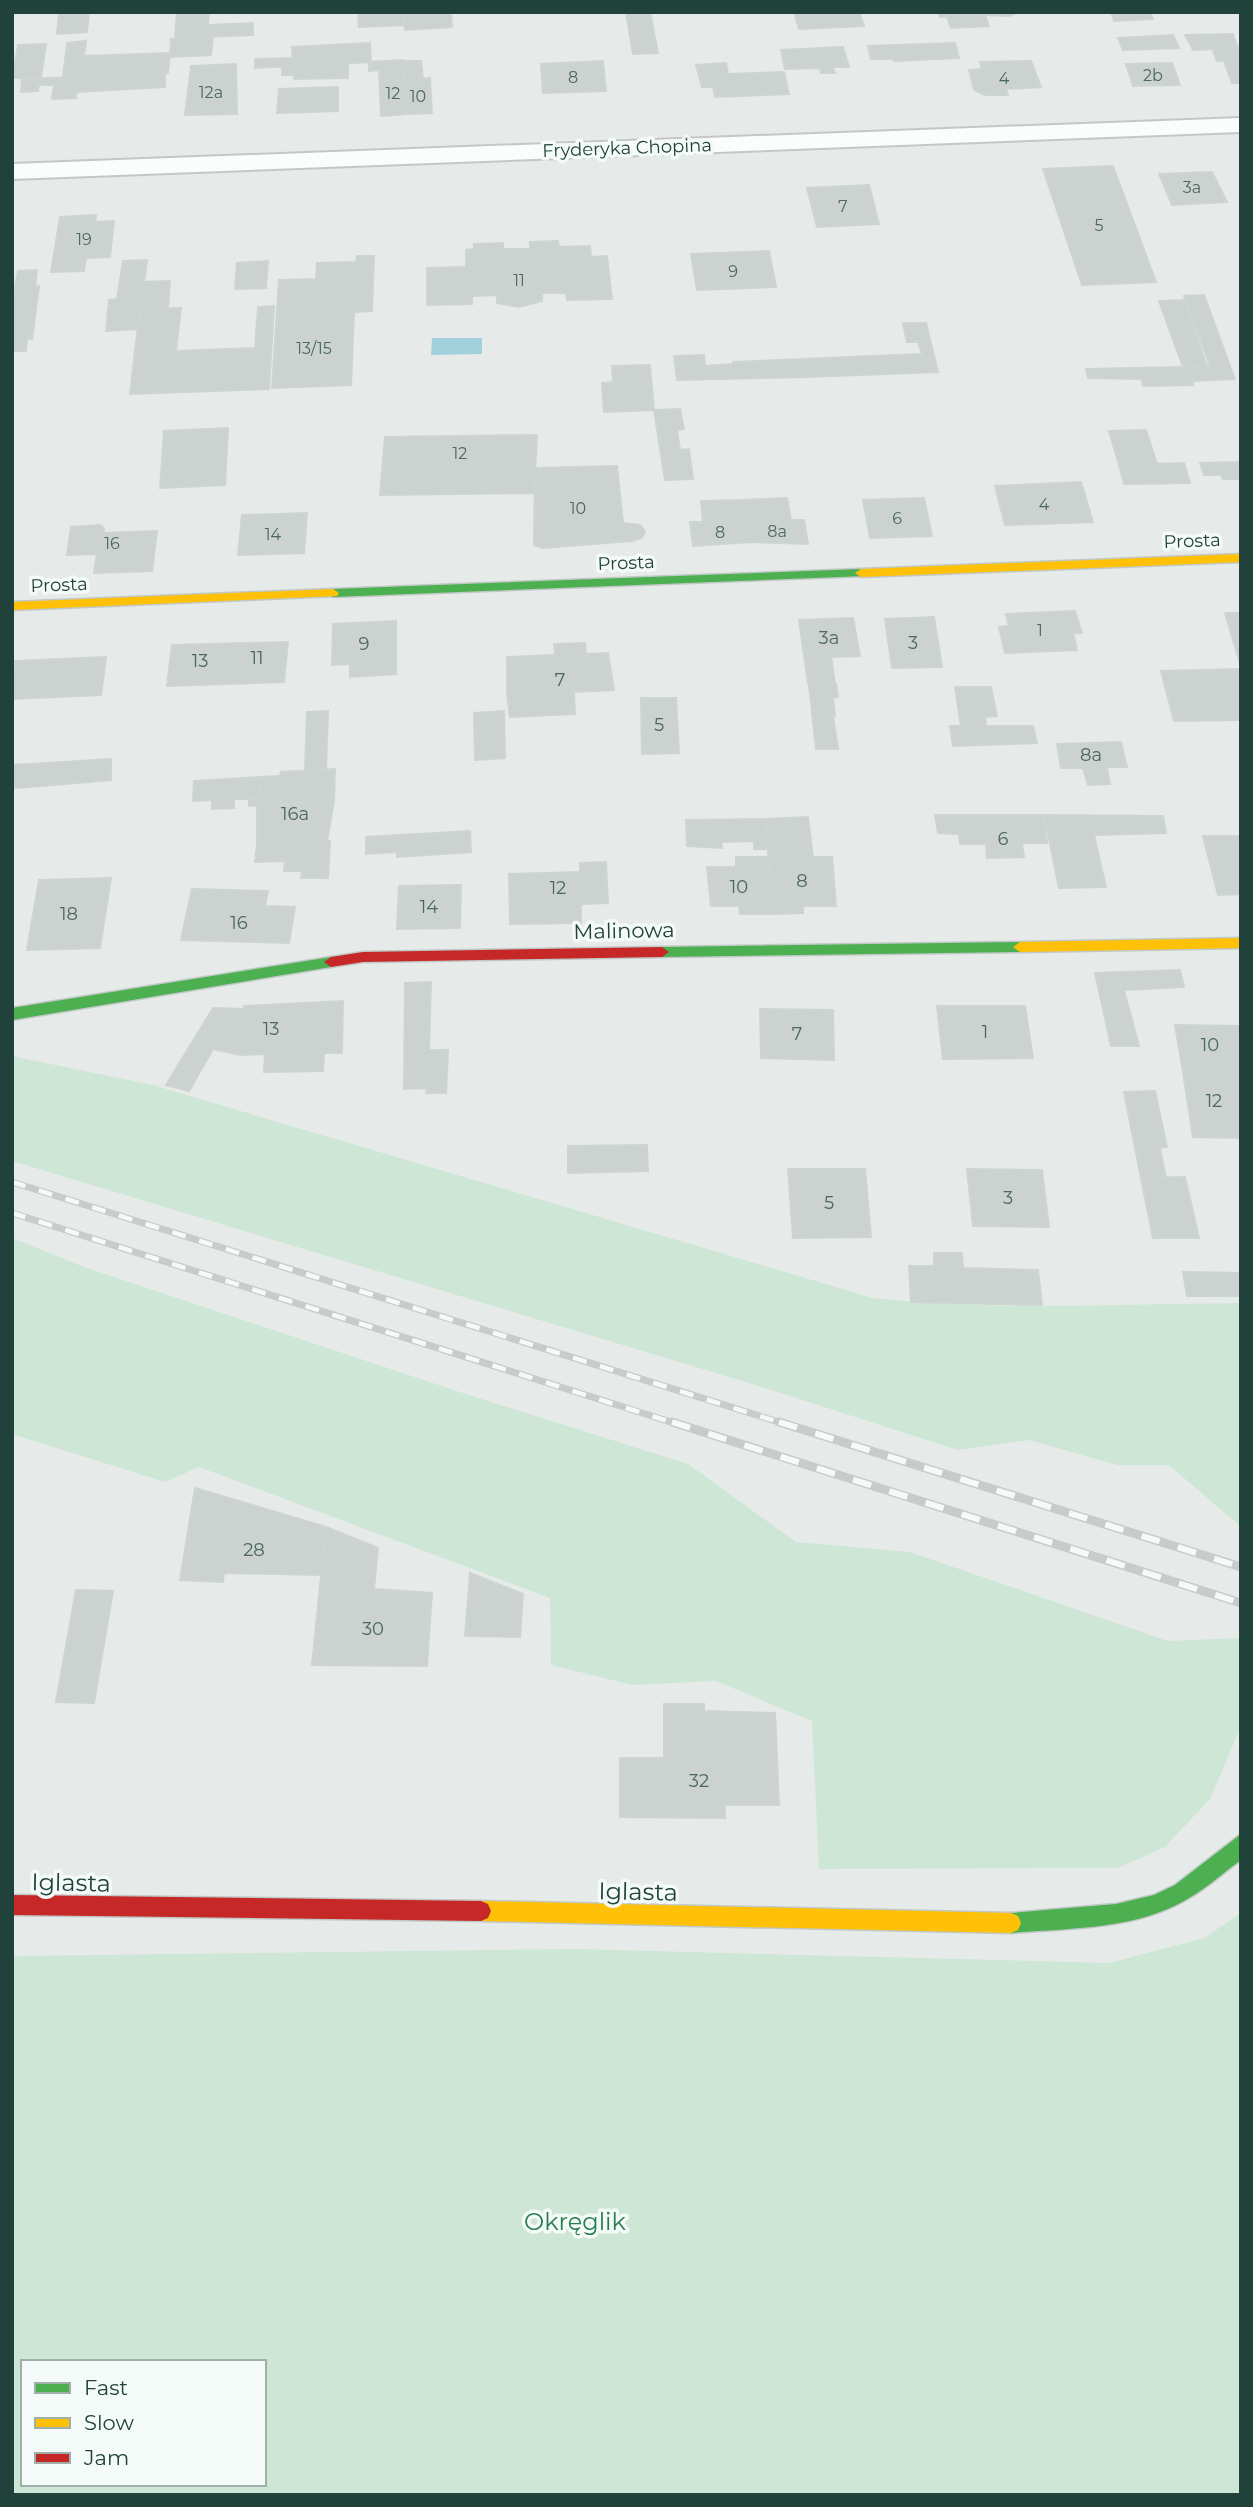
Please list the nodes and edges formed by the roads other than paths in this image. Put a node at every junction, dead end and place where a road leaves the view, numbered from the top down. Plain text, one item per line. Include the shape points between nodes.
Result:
1 (1241, 124) edge
2 (12, 172) edge
3 (1241, 558) edge
4 (12, 606) edge
5 (1241, 943) edge
6 (12, 1014) edge
7 (1241, 1843) edge
8 (12, 1905) edge

1 - 2 street, Fryderyka Chopina
3 - 4 street, Prosta
5 - 6 street, Malinowa via 363,957
7 - 8 street, Iglasta via 1182,1892 1155,1904 1116,1914 999,1924

